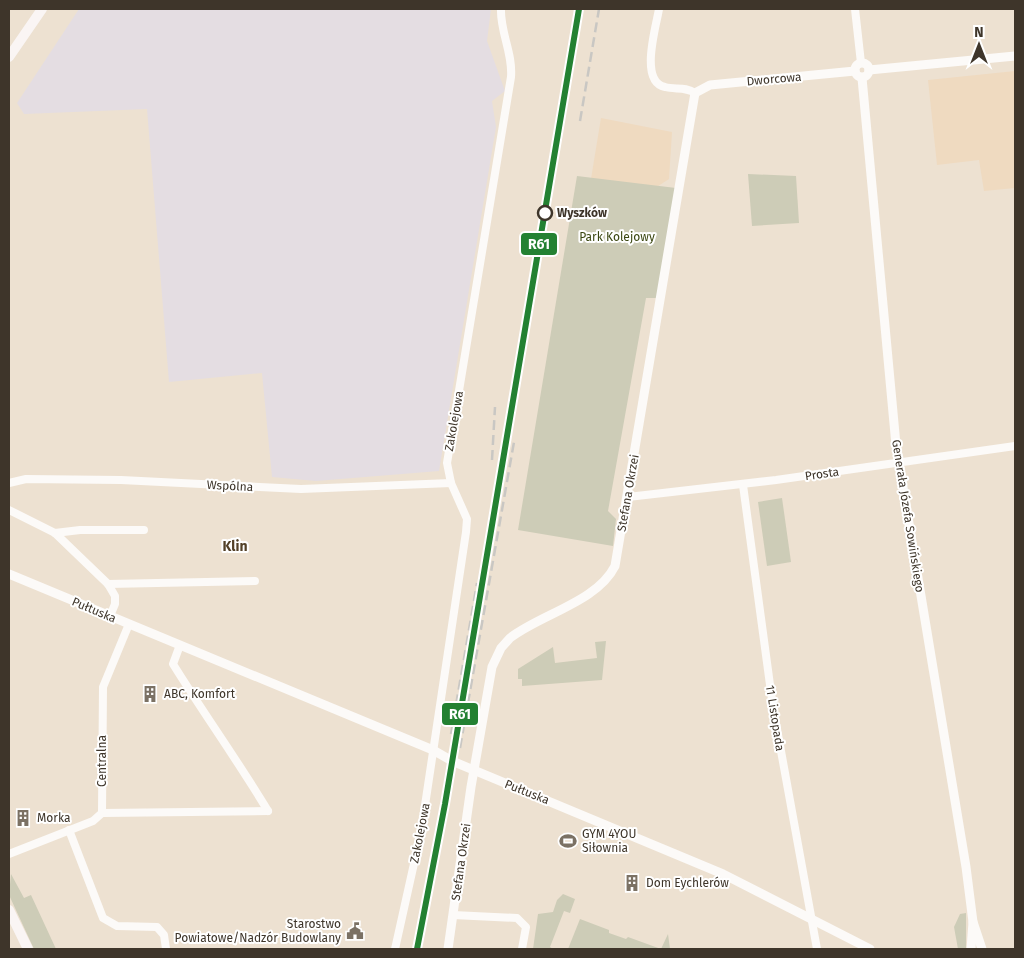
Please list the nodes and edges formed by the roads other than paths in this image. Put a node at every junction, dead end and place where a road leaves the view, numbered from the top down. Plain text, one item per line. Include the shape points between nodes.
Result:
1 (42, 9) edge
2 (501, 9) edge
3 (659, 9) edge
4 (855, 9) edge
5 (1015, 56) edge
6 (9, 57) edge
7 (861, 63) junction
8 (870, 70) junction
9 (855, 71) junction
10 (862, 78) junction
11 (694, 93) junction
12 (1015, 446) edge
13 (898, 463) junction
14 (9, 483) edge
15 (451, 483) junction
16 (743, 485) junction
17 (628, 497) junction
18 (9, 510) edge
19 (144, 530) dead end
20 (55, 533) junction
21 (9, 574) edge
22 (255, 582) dead end
23 (108, 584) junction
24 (110, 616) junction
25 (129, 624) junction
26 (180, 645) junction
27 (433, 750) junction
28 (474, 770) junction
29 (102, 813) junction
30 (69, 830) junction
31 (9, 854) edge
32 (9, 910) edge
33 (453, 915) junction
34 (809, 917) junction
35 (973, 922) junction
36 (28, 949) edge
37 (166, 949) edge
38 (395, 949) edge
39 (448, 949) edge
40 (522, 949) edge
41 (817, 949) edge
42 (870, 949) edge
43 (971, 949) edge
44 (982, 949) edge

1 - 6 main road
2 - 15 street, Zakolejowa via 511,77 447,463
3 - 11 street via 650,64 652,76 656,84 689,89
4 - 7 street
5 - 8 street
7 - 8 street
7 - 9 street
8 - 10 street
9 - 10 street
9 - 11 street, Dworcowa via 710,85
10 - 13 street, Generała Józefa Sowińskiego
11 - 17 street, Stefana Okrzei
12 - 13 street, Prosta
13 - 16 street, Prosta
13 - 35 street, Generała Józefa Sowińskiego
14 - 15 street, Wspólna via 26,479 121,480 301,489
15 - 27 street, Zakolejowa via 467,519
16 - 17 street, Prosta
16 - 34 street, 11 Listopada via 772,706
17 - 28 street, Stefana Okrzei via 615,566 604,584 518,632 501,648 492,667
18 - 20 street
19 - 20 street
20 - 23 street
21 - 24 street, Pułtuska
22 - 23 street
23 - 24 street via 116,604
24 - 25 street, Pułtuska
25 - 26 street, Pułtuska
25 - 29 street, Centralna via 103,687
26 - 27 street, Pułtuska
26 - 29 street via 173,664 268,811
27 - 28 street, Pułtuska
27 - 38 street, Zakolejowa via 421,832
28 - 33 street, Stefana Okrzei
28 - 34 street, Pułtuska via 723,874
29 - 30 street
30 - 31 street
30 - 37 street via 103,918 117,926 157,928 164,935
32 - 36 main road
33 - 39 street, Stefana Okrzei
33 - 40 street via 518,918 526,927
34 - 41 street, 11 Listopada
34 - 42 street, Pułtuska
35 - 43 street
35 - 44 street, Generała Józefa Sowińskiego

